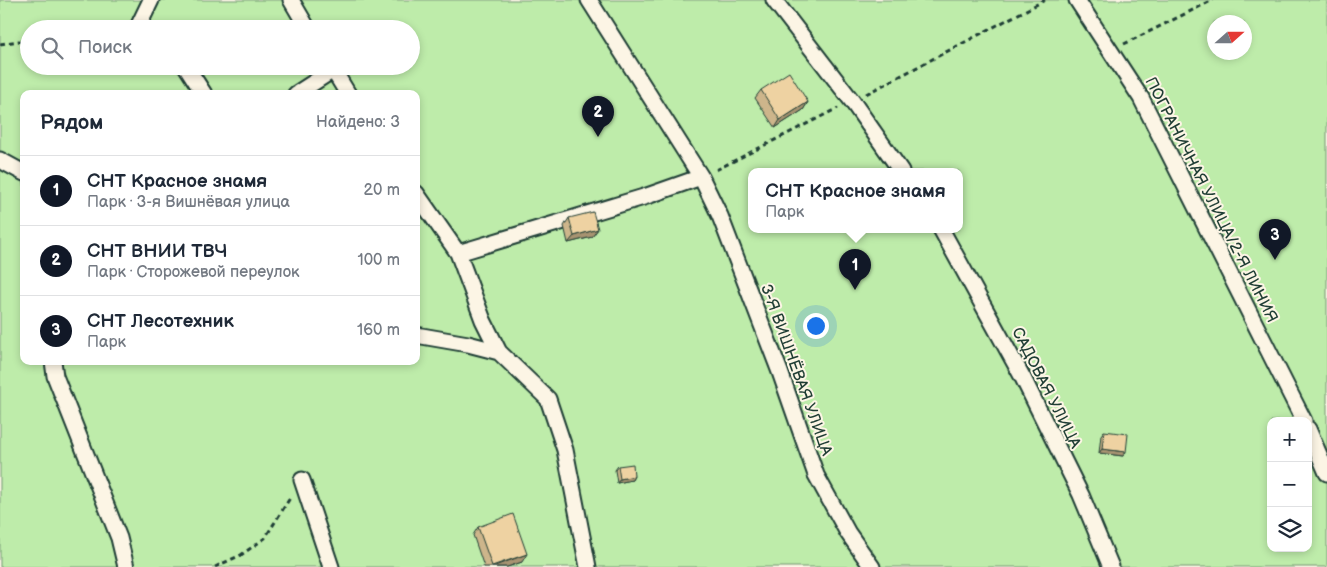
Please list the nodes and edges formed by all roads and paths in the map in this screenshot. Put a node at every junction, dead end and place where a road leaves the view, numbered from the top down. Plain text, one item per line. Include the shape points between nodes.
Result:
1 (151, 0) edge
2 (291, 0) edge
3 (589, 0) edge
4 (774, 0) edge
5 (1044, 0) edge
6 (1077, 0) edge
7 (1213, 0) edge
8 (141, 20) edge
9 (303, 20) edge
10 (20, 41) edge
11 (0, 44) edge
12 (1110, 50) junction
13 (192, 75) edge
14 (322, 75) edge
15 (336, 75) edge
16 (201, 90) edge
17 (302, 90) edge
18 (346, 90) edge
19 (852, 101) junction
20 (0, 160) edge
21 (899, 168) edge
22 (20, 171) edge
23 (701, 177) junction
24 (420, 198) edge
25 (943, 233) edge
26 (458, 253) junction
27 (483, 320) junction
28 (420, 336) edge
29 (468, 344) junction
30 (499, 352) junction
31 (54, 365) edge
32 (1302, 417) edge
33 (1312, 438) edge
34 (1327, 473) edge
35 (302, 480) joint
36 (126, 567) edge
37 (216, 567) edge
38 (331, 567) edge
39 (588, 567) edge
40 (872, 567) edge
41 (1111, 567) edge

1 - 8 street
2 - 9 street
3 - 23 street, 3-Я ВИШНЁВАЯ УЛИЦА
4 - 19 street
5 - 19 path
6 - 12 street, ПОГРАНИЧНАЯ УЛИЦА/2-Я ЛИНИЯ
7 - 12 path
10 - 11 path
12 - 32 street, ПОГРАНИЧНАЯ УЛИЦА/2-Я ЛИНИЯ via 1142,98
13 - 16 street
14 - 17 street
15 - 18 street
19 - 21 street
19 - 23 path
20 - 22 street
23 - 26 street
23 - 40 street, 3-Я ВИШНЁВАЯ УЛИЦА via 720,216 770,344 816,475 848,533
24 - 26 street
25 - 41 street, САДОВАЯ УЛИЦА via 1023,378
26 - 27 street
27 - 29 street
27 - 30 street
28 - 29 street
29 - 30 street
30 - 39 street via 548,399 565,450
31 - 36 street via 55,376 119,538
33 - 34 street
35 - 37 path via 265,538
35 - 38 street

